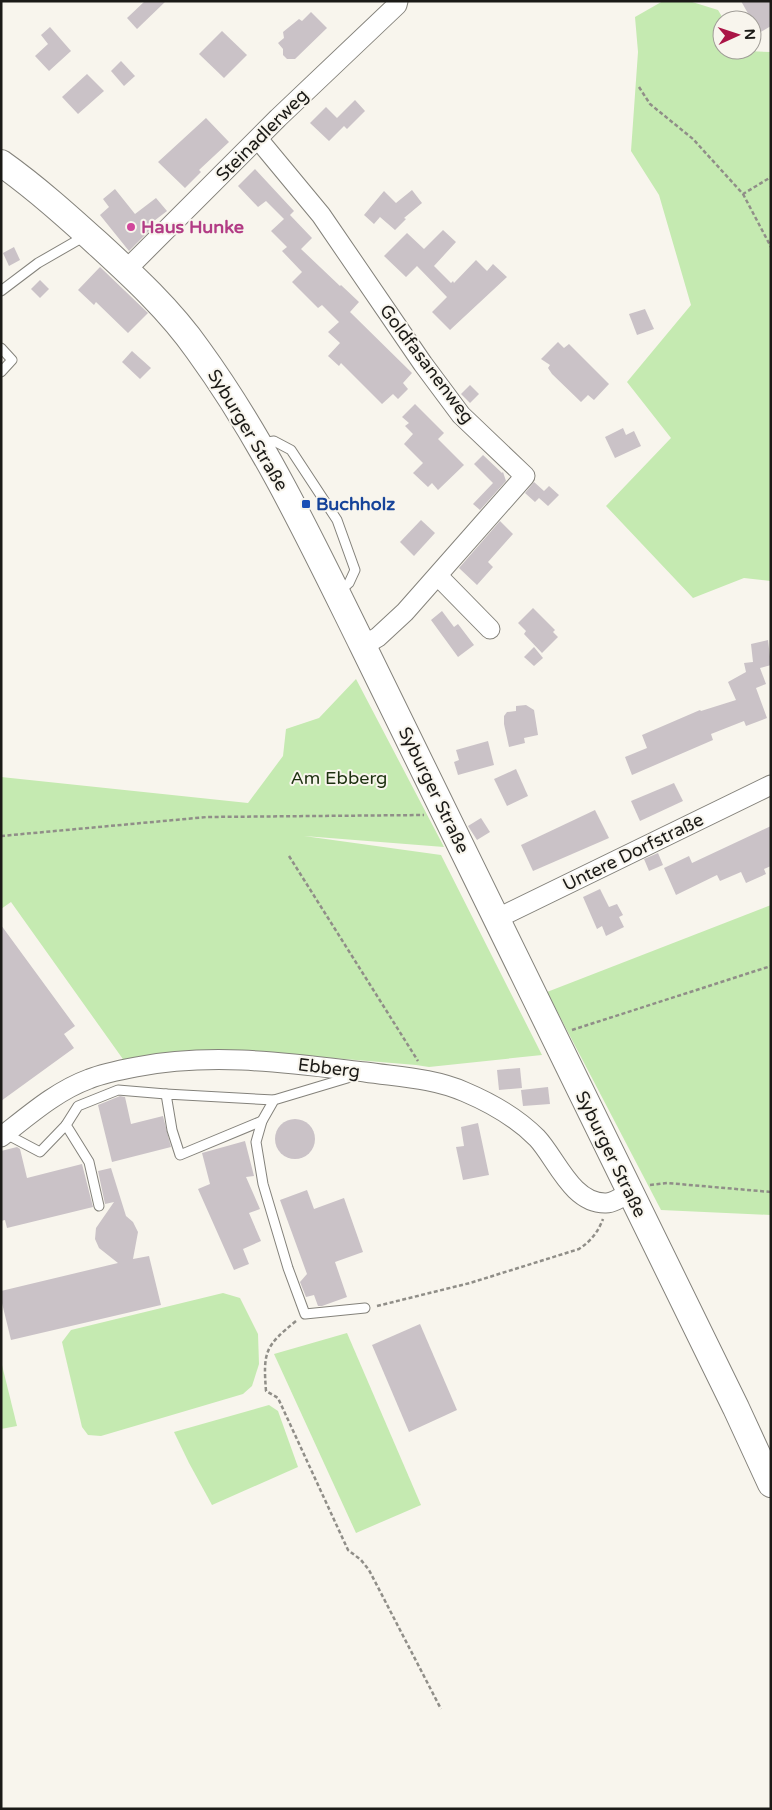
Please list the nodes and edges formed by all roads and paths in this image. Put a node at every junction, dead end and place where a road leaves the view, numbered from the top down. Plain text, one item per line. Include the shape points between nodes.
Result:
1 (398, 1) edge
2 (640, 87) dead end
3 (258, 139) junction
4 (1, 163) edge
5 (771, 177) edge
6 (744, 194) junction
7 (87, 235) junction
8 (771, 248) edge
9 (126, 270) junction
10 (1, 291) edge
11 (1, 348) edge
12 (1, 372) edge
13 (438, 576) junction
14 (490, 629) dead end
15 (363, 646) junction
16 (771, 785) edge
17 (446, 814) junction
18 (1, 836) edge
19 (289, 856) dead end
20 (496, 918) junction
21 (771, 966) edge
22 (554, 1036) junction
23 (366, 1073) junction
24 (423, 1079) junction
25 (166, 1094) junction
26 (274, 1100) junction
27 (262, 1121) junction
28 (66, 1125) junction
29 (3, 1136) edge
30 (771, 1192) edge
31 (618, 1198) junction
32 (99, 1206) dead end
33 (366, 1308) joint
34 (305, 1314) junction
35 (771, 1484) edge
36 (441, 1709) dead end

1 - 3 street, Steinadlerweg
2 - 6 path via 650,104 693,139
3 - 9 street, Steinadlerweg
3 - 13 street, Goldfasanenweg via 321,215 461,415 525,476
4 - 7 street, Syburger Straße
5 - 6 path
6 - 8 path
7 - 9 street, Syburger Straße
7 - 10 lane
9 - 15 street, Syburger Straße via 198,348 260,443
11 - 12 lane via 12,360
13 - 14 street
13 - 15 street, Goldfasanenweg via 378,637
15 - 17 street, Syburger Straße
16 - 20 street, Untere Dorfstraße
17 - 18 path via 207,817
17 - 20 street, Syburger Straße
19 - 24 path via 417,1059
20 - 22 street, Syburger Straße
21 - 22 path
22 - 31 street, Syburger Straße
23 - 24 street, Ebberg
23 - 26 lane
23 - 29 street, Ebberg via 238,1059 156,1063 88,1079 47,1102
24 - 31 street, Ebberg via 463,1091 501,1109 538,1140 574,1188 597,1202
25 - 26 lane
25 - 27 lane via 180,1155
25 - 28 lane via 118,1090 78,1106
26 - 27 lane
27 - 34 lane via 256,1142 263,1184
28 - 29 lane via 40,1152
28 - 32 lane via 89,1162
30 - 31 path via 667,1183 646,1186
31 - 33 path via 598,1230 579,1249 470,1284
31 - 35 street, Syburger Straße via 736,1408
33 - 34 lane
34 - 36 path via 269,1346 265,1358 266,1391 278,1398 348,1550 361,1560 373,1578

